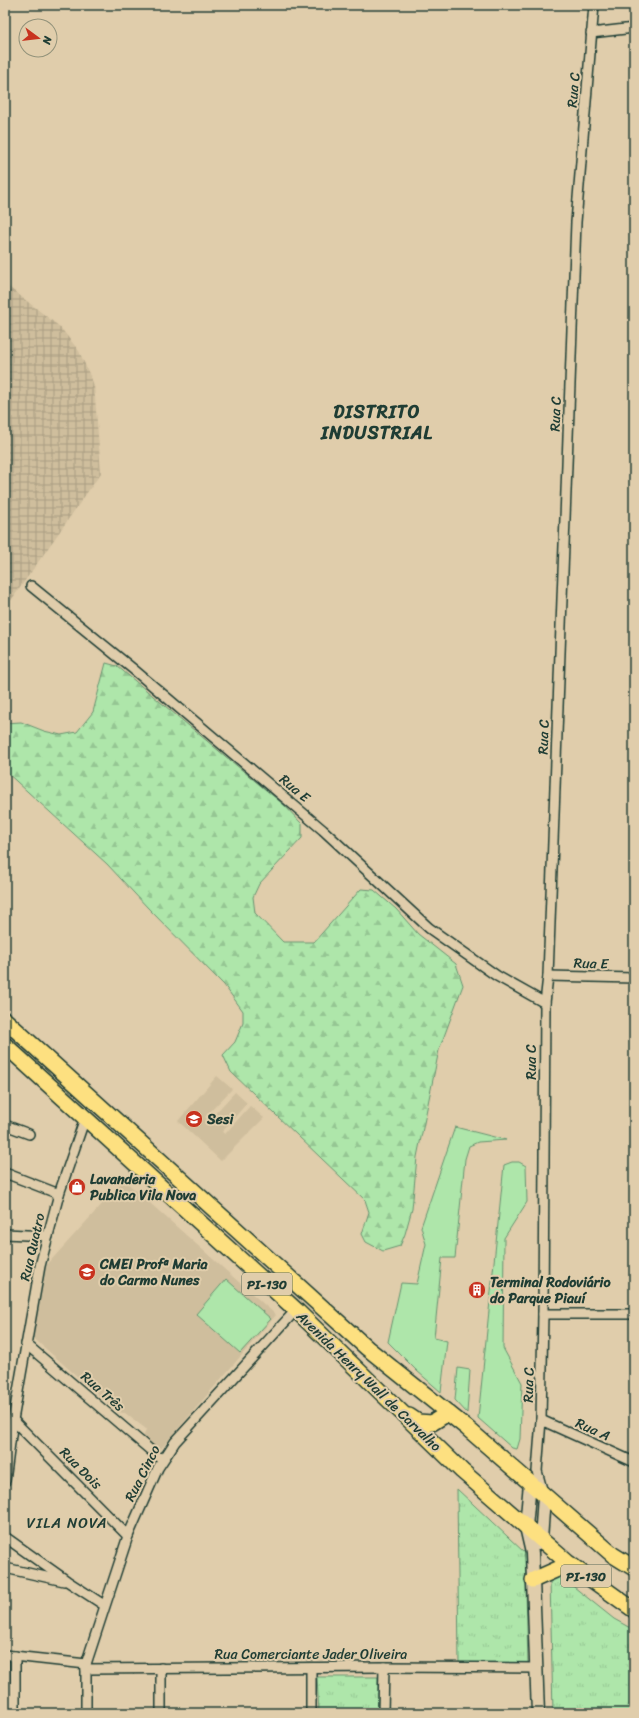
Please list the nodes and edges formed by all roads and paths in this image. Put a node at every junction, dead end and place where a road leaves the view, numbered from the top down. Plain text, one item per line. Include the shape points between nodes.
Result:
1 (594, 5) edge
2 (634, 28) edge
3 (591, 33) junction
4 (31, 586) dead end
5 (548, 976) junction
6 (634, 978) edge
7 (545, 1003) junction
8 (5, 1020) edge
9 (5, 1045) edge
10 (85, 1118) junction
11 (5, 1125) edge
12 (29, 1134) dead end
13 (131, 1134) junction
14 (118, 1148) junction
15 (5, 1173) edge
16 (59, 1194) junction
17 (5, 1234) edge
18 (48, 1236) junction
19 (296, 1310) junction
20 (544, 1314) junction
21 (634, 1314) edge
22 (26, 1344) junction
23 (389, 1401) junction
24 (448, 1413) junction
25 (13, 1420) junction
26 (541, 1420) junction
27 (162, 1460) junction
28 (634, 1462) edge
29 (533, 1478) junction
30 (5, 1481) edge
31 (544, 1496) junction
32 (526, 1527) junction
33 (128, 1536) junction
34 (5, 1537) edge
35 (541, 1540) junction
36 (532, 1554) junction
37 (569, 1564) junction
38 (5, 1568) edge
39 (634, 1568) edge
40 (533, 1580) junction
41 (67, 1581) junction
42 (104, 1605) junction
43 (634, 1610) edge
44 (5, 1655) edge
45 (15, 1656) junction
46 (86, 1666) junction
47 (384, 1667) junction
48 (161, 1668) junction
49 (312, 1668) junction
50 (536, 1668) junction
51 (15, 1713) edge
52 (86, 1713) edge
53 (161, 1713) edge
54 (311, 1713) edge
55 (383, 1713) edge
56 (538, 1713) edge

1 - 3 street, Rua C
2 - 3 street
3 - 5 street, Rua C via 576,222
4 - 7 street, Rua E via 317,825 429,928 496,976
5 - 6 street, Rua E
5 - 7 street, Rua C
7 - 20 street, Rua C
8 - 13 main road, Avenida Henry Wall de Carvalho / PI-130
9 - 10 main road, Avenida Henry Wall de Carvalho / PI-130
10 - 14 main road, Avenida Henry Wall de Carvalho / PI-130
10 - 16 street, Rua Quatro
11 - 12 street
13 - 14 main road
13 - 24 main road, Avenida Henry Wall de Carvalho / PI-130 via 367,1348
14 - 19 main road, Avenida Henry Wall de Carvalho / PI-130
15 - 16 street
16 - 18 street, Rua Quatro
17 - 18 street
18 - 22 street, Rua Quatro
19 - 23 main road, Avenida Henry Wall de Carvalho / PI-130
19 - 27 street, Rua Cinco via 175,1442
20 - 21 street
20 - 26 street, Rua C
22 - 25 street, Rua Quatro
22 - 27 street, Rua Três
23 - 24 main road via 412,1418 426,1424
23 - 32 main road, Avenida Henry Wall de Carvalho / PI-130 via 462,1471
24 - 29 main road, Avenida Henry Wall de Carvalho / PI-130
25 - 30 street, Rua Quatro
25 - 33 street, Rua Dois
26 - 28 street, Rua A
26 - 29 street, Rua C
27 - 33 street, Rua Cinco
29 - 31 main road, Avenida Henry Wall de Carvalho / PI-130
29 - 32 street
31 - 35 street
31 - 39 main road, Avenida Henry Wall de Carvalho / PI-130 via 613,1555
32 - 35 main road, Avenida Henry Wall de Carvalho / PI-130
32 - 36 street
33 - 42 street, Rua Cinco
34 - 41 street
35 - 36 street
35 - 37 main road, Avenida Henry Wall de Carvalho / PI-130
36 - 40 street
37 - 40 main road
37 - 43 main road, Avenida Henry Wall de Carvalho / PI-130
38 - 41 street
40 - 50 street
41 - 42 street
42 - 46 street, Rua Cinco
44 - 45 street, Rua Comerciante Jader Oliveira
45 - 46 street, Rua Comerciante Jader Oliveira
45 - 51 street
46 - 48 street, Rua Comerciante Jader Oliveira
46 - 52 street, Rua Cinco
47 - 49 street, Rua Comerciante Jader Oliveira
47 - 50 street, Rua Comerciante Jader Oliveira
47 - 55 street
48 - 49 street, Rua Comerciante Jader Oliveira
48 - 53 street
49 - 54 street
50 - 56 street

